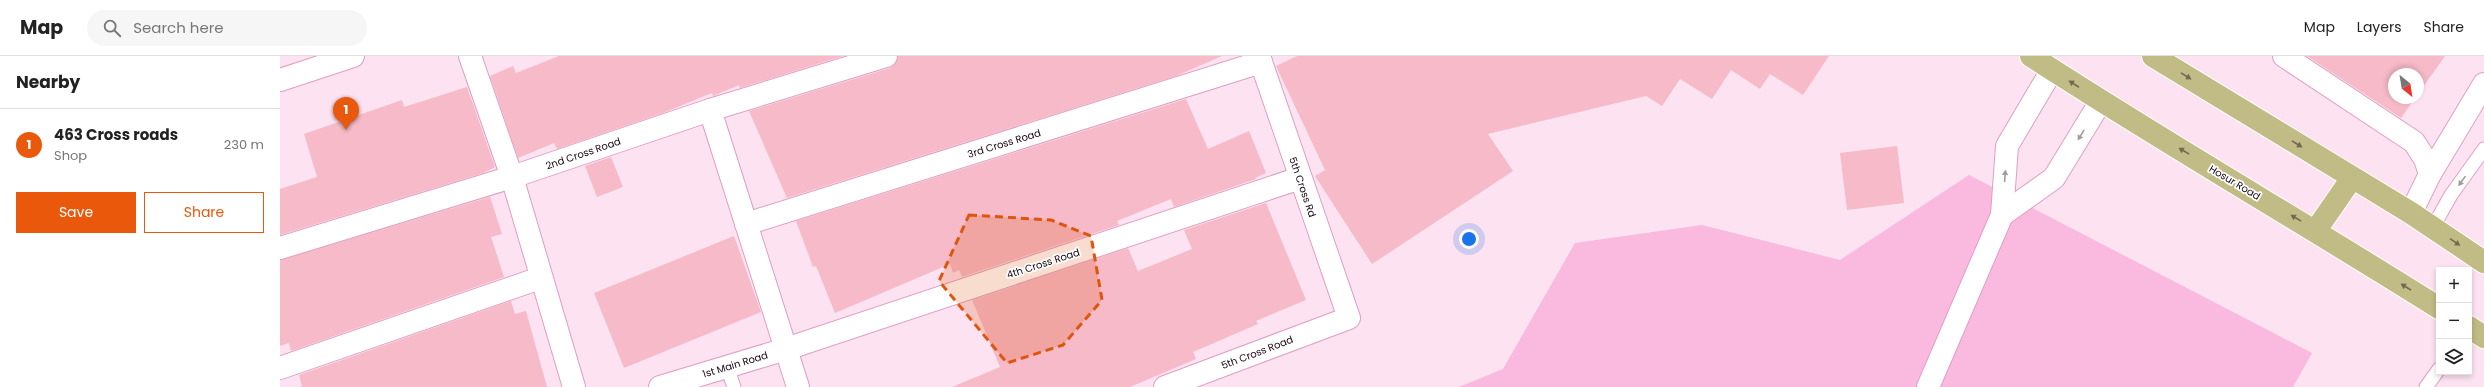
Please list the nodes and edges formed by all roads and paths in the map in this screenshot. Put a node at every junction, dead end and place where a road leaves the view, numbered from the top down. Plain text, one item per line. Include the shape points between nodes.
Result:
1 (352, 56) edge
2 (470, 56) edge
3 (886, 56) edge
4 (2031, 56) edge
5 (2284, 56) edge
6 (2157, 57) edge
7 (1260, 59) edge
8 (2052, 70) junction
9 (280, 80) edge
10 (2484, 84) edge
11 (2101, 101) junction
12 (710, 110) junction
13 (2484, 148) edge
14 (2430, 174) junction
15 (512, 177) junction
16 (1300, 178) junction
17 (2352, 178) junction
18 (2411, 213) junction
19 (2002, 215) junction
20 (746, 224) junction
21 (2433, 227) junction
22 (2316, 230) junction
23 (280, 248) edge
24 (2484, 262) edge
25 (540, 278) junction
26 (2436, 306) edge
27 (1349, 318) joint
28 (2472, 329) edge
29 (2484, 337) edge
30 (786, 349) junction
31 (726, 367) junction
32 (280, 368) edge
33 (2436, 373) edge
34 (574, 387) edge
35 (660, 387) edge
36 (734, 387) edge
37 (798, 387) edge
38 (1165, 387) edge
39 (1928, 387) edge
40 (2426, 387) edge

1 - 9 street
2 - 15 street
3 - 12 street, 2nd Cross Road
4 - 8 main road, Hosur Road
5 - 14 street via 2414,142 2426,159
6 -> 17 main road
7 - 16 street, 5th Cross Rd
7 - 20 street, 3rd Cross Road
11 -> 8 main road, Hosur Road
19 -> 8 street via 2007,146
10 - 14 street
11 -> 19 street via 2054,178
22 -> 11 main road, Hosur Road
12 - 15 street, 2nd Cross Road
12 - 20 street
13 -> 21 lane via 2451,195
14 - 18 street
15 - 23 street, 2nd Cross Road
15 - 25 street
16 - 27 street, 5th Cross Rd
16 - 30 street, 4th Cross Road
17 - 18 main road
17 - 22 main road
18 - 21 main road
19 - 39 street
20 - 30 street
21 -> 24 main road
26 -> 22 main road, Hosur Road
25 - 32 street
25 - 34 street
27 - 38 street, 5th Cross Road
28 - 29 main road
30 - 31 street, 1st Main Road
30 - 37 street
31 - 35 street, 1st Main Road
31 - 36 lane
33 - 40 lane

